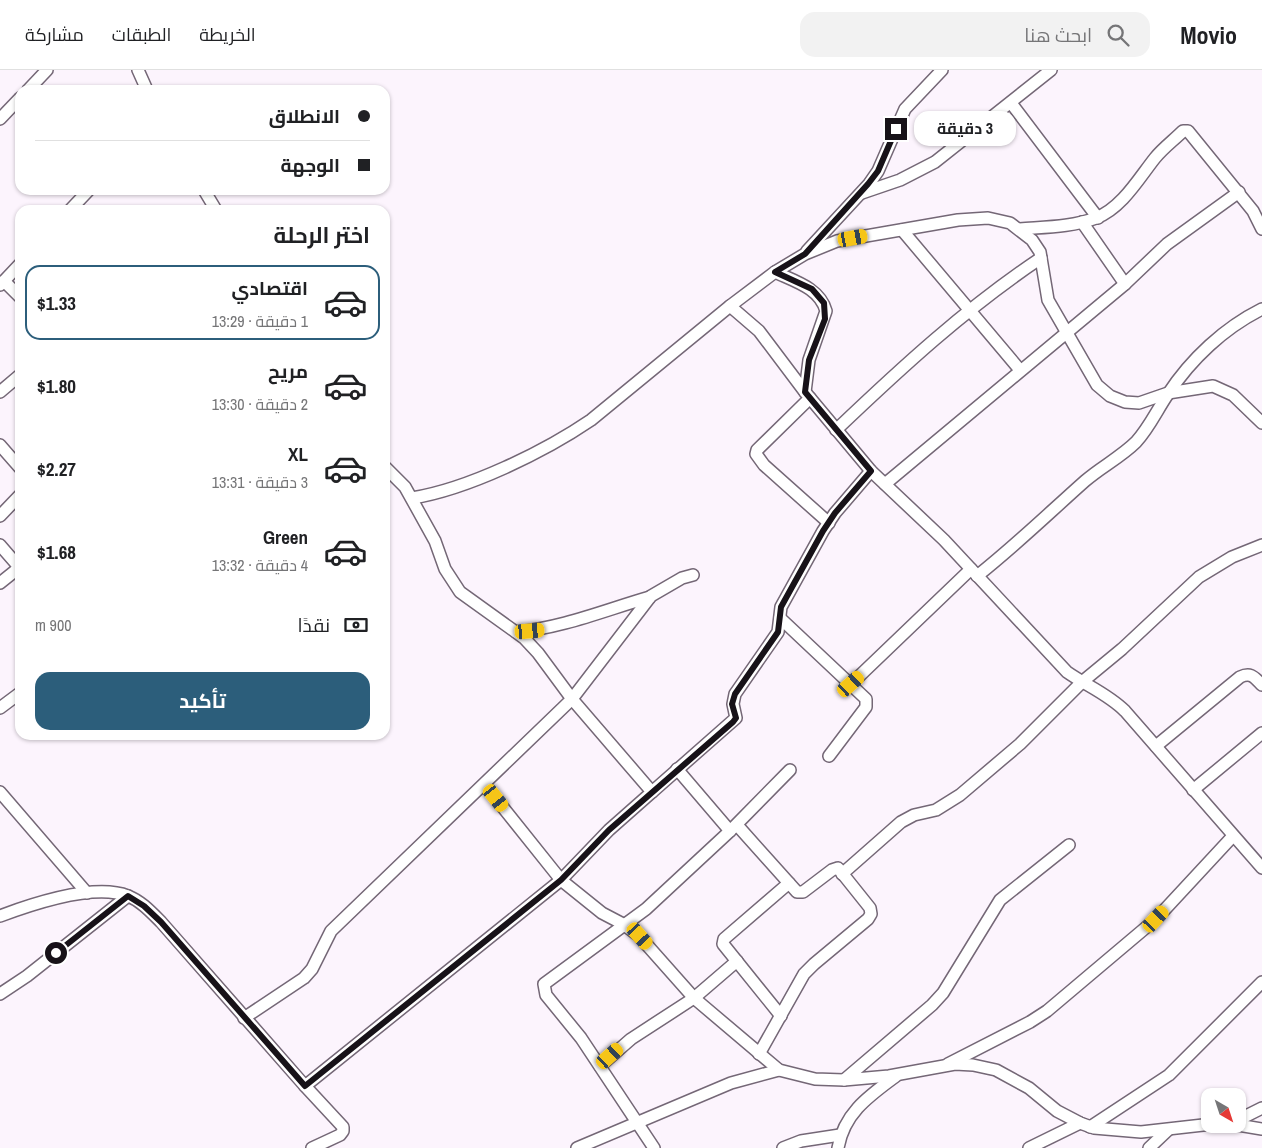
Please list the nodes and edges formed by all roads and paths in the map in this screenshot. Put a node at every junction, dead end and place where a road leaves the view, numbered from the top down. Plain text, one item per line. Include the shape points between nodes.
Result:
1 (47, 70) edge
2 (138, 70) edge
3 (942, 70) edge
4 (1051, 70) edge
5 (33, 85) edge
6 (146, 85) edge
7 (15, 103) edge
8 (1010, 103) junction
9 (0, 119) edge
10 (1239, 192) junction
11 (860, 194) junction
12 (84, 195) edge
13 (75, 205) edge
14 (1098, 218) junction
15 (1082, 222) junction
16 (1020, 229) junction
17 (1262, 229) edge
18 (902, 230) junction
19 (805, 254) junction
20 (1041, 258) junction
21 (15, 269) edge
22 (775, 272) junction
23 (2, 283) edge
24 (1125, 284) junction
25 (15, 293) edge
26 (730, 306) junction
27 (969, 309) junction
28 (1262, 309) edge
29 (1066, 332) junction
30 (1020, 370) junction
31 (15, 379) edge
32 (0, 392) edge
33 (1168, 393) junction
34 (807, 395) junction
35 (1262, 423) edge
36 (836, 430) junction
37 (1, 447) edge
38 (15, 462) edge
39 (871, 471) junction
40 (390, 473) edge
41 (885, 484) junction
42 (412, 498) junction
43 (15, 500) edge
44 (0, 516) edge
45 (829, 522) junction
46 (0, 545) edge
47 (1262, 545) edge
48 (15, 562) edge
49 (15, 571) edge
50 (974, 572) junction
51 (694, 575) dead end
52 (0, 583) edge
53 (651, 596) junction
54 (780, 618) junction
55 (516, 632) junction
56 (1082, 682) junction
57 (851, 684) junction
58 (1262, 685) edge
59 (15, 697) edge
60 (572, 699) junction
61 (0, 708) edge
62 (1262, 733) edge
63 (1156, 746) junction
64 (829, 756) dead end
65 (677, 769) junction
66 (790, 770) dead end
67 (485, 785) junction
68 (1193, 790) junction
69 (0, 792) edge
70 (652, 792) junction
71 (734, 828) junction
72 (1233, 836) junction
73 (1069, 845) dead end
74 (1262, 868) edge
75 (842, 874) junction
76 (561, 880) junction
77 (789, 883) junction
78 (87, 893) junction
79 (128, 896) junction
80 (0, 916) edge
81 (623, 924) junction
82 (737, 961) junction
83 (1262, 982) edge
84 (0, 994) edge
85 (694, 998) junction
86 (780, 1016) junction
87 (244, 1018) junction
88 (759, 1054) junction
89 (600, 1066) junction
90 (944, 1066) junction
91 (779, 1070) junction
92 (898, 1074) junction
93 (844, 1080) junction
94 (305, 1086) junction
95 (1262, 1108) edge
96 (1246, 1116) edge
97 (637, 1122) junction
98 (1085, 1126) junction
99 (1201, 1126) edge
100 (1246, 1126) edge
101 (1262, 1129) edge
102 (1168, 1130) junction
103 (840, 1135) junction
104 (312, 1148) edge
105 (577, 1148) edge
106 (654, 1148) edge
107 (783, 1148) edge
108 (838, 1148) edge
109 (1029, 1148) edge
110 (1149, 1148) edge

1 - 5 street
2 - 6 street
3 - 11 street via 905,110 878,171
4 - 8 street
7 - 9 street
8 - 11 street via 934,162 900,180
8 - 14 street
10 - 14 street via 1193,134 1183,131 1157,156 1126,194
10 - 17 street
10 - 24 street via 1167,244
11 - 19 street
12 - 13 street
14 - 15 street
15 - 16 street
15 - 24 street
16 - 18 street via 1002,220 988,218
16 - 20 street via 1032,240
18 - 19 street via 837,241
18 - 27 street
19 - 22 street
20 - 27 street
20 - 29 street via 1048,300
21 - 23 street
22 - 26 street
22 - 34 street via 812,289 826,310 809,360
23 - 25 street
24 - 29 street
26 - 34 street via 759,331
26 - 42 street via 567,437 445,491
27 - 30 street
27 - 36 street
28 - 33 street via 1223,333
29 - 30 street
29 - 33 street via 1098,385 1110,396 1139,403
30 - 41 street
31 - 32 street
33 - 35 street via 1220,387
33 - 50 street via 1136,442 1087,479 1010,550
34 - 36 street
34 - 45 street via 756,454 764,465
36 - 39 street
37 - 38 street
39 - 41 street
39 - 45 street
40 - 42 street via 406,487
41 - 50 street
42 - 55 street via 460,592
43 - 44 street
45 - 54 street via 781,607
46 - 48 street
47 - 56 street via 1232,557 1199,577
49 - 52 street
50 - 56 street via 1067,672
50 - 57 street
51 - 53 street via 682,578
53 - 55 street via 562,625
53 - 60 street
54 - 57 street
54 - 65 street via 778,632 735,694 732,704 736,718
55 - 60 street via 538,653
56 - 63 street via 1114,700
56 - 75 street via 1020,744 960,794 936,810 901,822
57 - 64 street via 867,704
58 - 63 street via 1252,675 1240,677
59 - 61 street
60 - 67 street
60 - 70 street
62 - 68 street
63 - 68 street
65 - 70 street
65 - 71 street
66 - 71 street
67 - 76 street
67 - 87 street via 331,931 304,978
68 - 72 street
69 - 78 street
70 - 76 street via 609,830
71 - 77 street
71 - 81 street via 646,909
72 - 74 street
72 - 90 street via 1156,919 1047,1011
73 - 93 street via 1000,900 937,999
75 - 77 street via 835,868 800,893
75 - 86 street via 870,908 871,914 804,974
76 - 81 street via 602,913
76 - 94 street
77 - 82 street via 726,934 723,944
78 - 79 street via 114,892
78 - 80 street via 23,907
79 - 84 street
79 - 87 street via 161,922
81 - 85 street via 640,936
81 - 89 street via 544,984 546,995
82 - 85 street
82 - 86 street
83 - 98 street via 1169,1075
85 - 88 street
85 - 89 street via 631,1039
86 - 88 street
87 - 94 street
88 - 91 street
89 - 97 street
90 - 92 street
90 - 98 street via 973,1065 996,1070
91 - 93 street via 815,1079
91 - 97 street via 731,1083
92 - 93 street
92 - 103 street via 858,1106
94 - 104 street via 343,1132
95 - 96 street
97 - 105 street
97 - 106 street
98 - 102 street via 1141,1132
98 - 109 street
99 - 102 street
100 - 101 street
102 - 110 street
103 - 107 street via 802,1141
103 - 108 street

